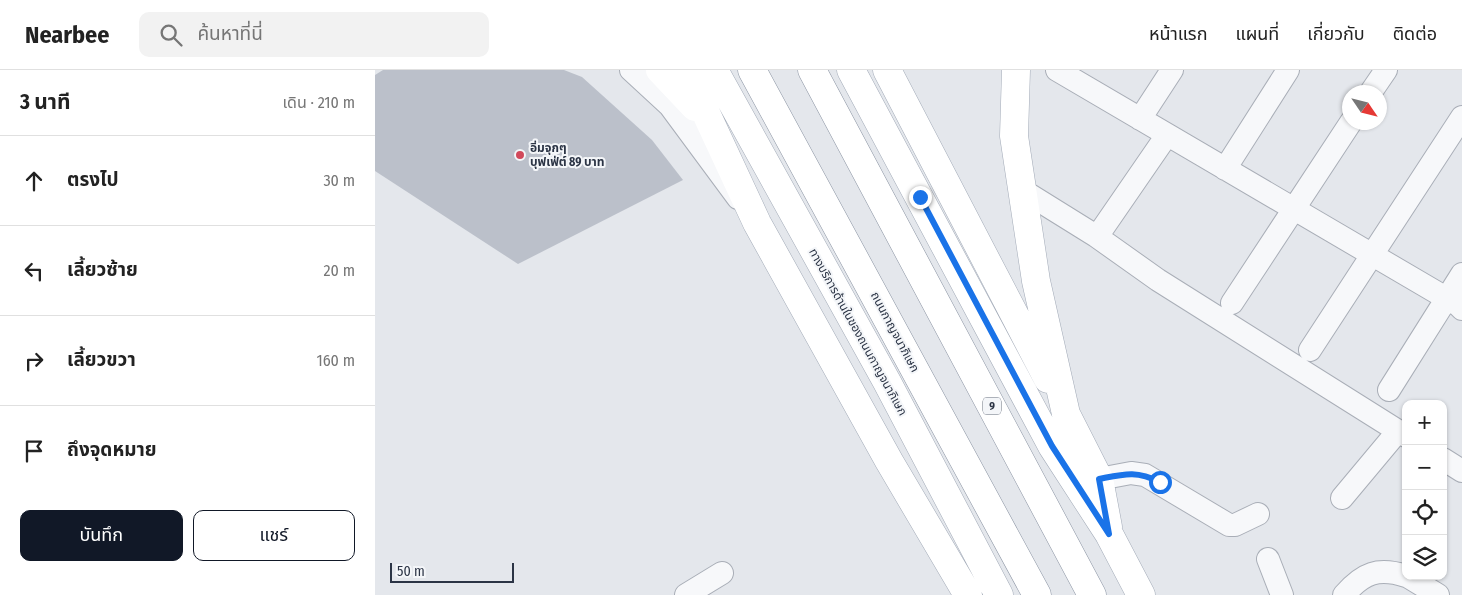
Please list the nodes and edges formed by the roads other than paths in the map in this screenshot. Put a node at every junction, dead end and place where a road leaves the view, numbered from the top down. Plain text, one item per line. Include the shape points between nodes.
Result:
1 (631, 70) edge
2 (660, 70) edge
3 (686, 70) edge
4 (714, 70) edge
5 (752, 70) edge
6 (813, 70) edge
7 (851, 70) edge
8 (887, 70) edge
9 (1000, 70) edge
10 (1017, 70) edge
11 (1057, 70) edge
12 (1172, 70) edge
13 (1288, 70) edge
14 (1386, 70) edge
15 (1081, 77) edge
16 (1376, 85) edge
17 (1462, 117) edge
18 (1140, 119) junction
19 (709, 122) junction
20 (1346, 130) edge
21 (1167, 135) junction
22 (1014, 136) junction
23 (1225, 169) junction
24 (1022, 190) junction
25 (1294, 210) junction
26 (757, 223) junction
27 (1103, 228) dead end
28 (1372, 256) junction
29 (1462, 274) edge
30 (1232, 303) dead end
31 (1454, 304) edge
32 (1310, 350) dead end
33 (1389, 390) dead end
34 (1066, 414) junction
35 (1402, 433) edge
36 (1447, 462) edge
37 (1462, 471) edge
38 (1099, 479) junction
39 (1342, 498) dead end
40 (1258, 514) dead end
41 (1109, 534) junction
42 (1268, 559) dead end
43 (723, 573) dead end
44 (1402, 575) edge
45 (1413, 580) edge
46 (686, 595) edge
47 (968, 595) edge
48 (999, 595) edge
49 (1037, 595) edge
50 (1092, 595) edge
51 (1141, 595) edge
52 (1282, 595) edge
53 (1344, 595) edge
54 (1438, 595) edge

1 - 26 street via 670,106
2 - 19 main road
3 - 19 main road
4 - 48 main road, ทางบริการด้านในของถนนกาญจนาภิเษก via 887,382
5 - 49 main road, ถนนกาญจนาภิเษก
6 - 50 main road, 9
7 - 41 main road via 1052,446
8 - 34 main road
9 - 22 main road via 1005,115
10 - 22 main road
11 - 15 street
12 - 18 street
13 - 23 street
14 - 16 street
15 - 18 street
17 - 28 street
18 - 21 street
19 - 26 main road
20 - 25 street
21 - 23 street
21 - 27 street
22 - 24 main road
23 - 25 street
24 - 34 main road via 1036,281
24 - 35 street
25 - 28 street
25 - 30 street
26 - 47 main road via 889,461
28 - 31 street
28 - 32 street
29 - 31 street
31 - 33 street
34 - 38 main road
35 - 39 street
36 - 37 street
38 - 40 street via 1131,473 1145,475 1229,525
38 - 41 main road
41 - 51 main road
42 - 52 street
43 - 46 street
44 - 53 street via 1388,571 1370,574
45 - 54 street

